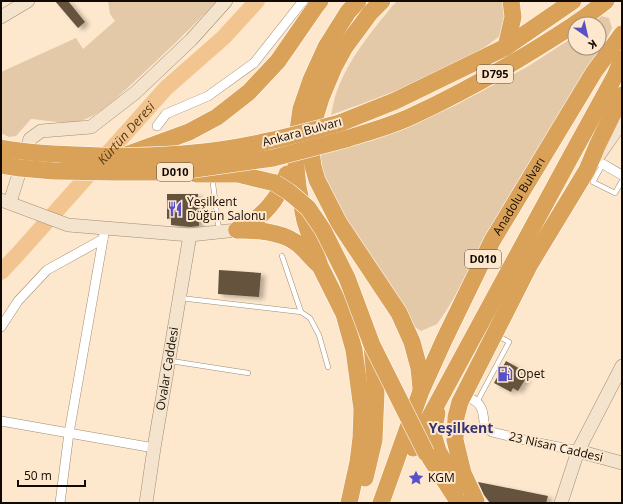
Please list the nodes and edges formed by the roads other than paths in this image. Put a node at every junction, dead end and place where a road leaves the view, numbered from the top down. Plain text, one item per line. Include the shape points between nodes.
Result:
1 (28, 1) edge
2 (226, 1) edge
3 (304, 1) edge
4 (320, 1) edge
5 (358, 1) edge
6 (382, 1) edge
7 (511, 1) edge
8 (573, 1) edge
9 (606, 1) edge
10 (586, 16) edge
11 (1, 17) edge
12 (567, 29) edge
13 (622, 34) edge
14 (506, 47) junction
15 (622, 59) edge
16 (622, 95) edge
17 (411, 116) joint
18 (622, 122) edge
19 (157, 126) dead end
20 (297, 137) junction
21 (1, 148) edge
22 (124, 156) junction
23 (597, 160) junction
24 (1, 165) edge
25 (174, 172) junction
26 (622, 175) edge
27 (622, 181) edge
28 (213, 184) dead end
29 (8, 202) edge
30 (237, 230) junction
31 (219, 232) junction
32 (104, 233) junction
33 (190, 235) junction
34 (282, 256) dead end
35 (320, 266) junction
36 (180, 298) junction
37 (301, 312) junction
38 (1, 327) edge
39 (470, 344) junction
40 (372, 345) junction
41 (169, 361) junction
42 (622, 366) edge
43 (328, 367) dead end
44 (248, 374) dead end
45 (421, 391) junction
46 (470, 398) junction
47 (1, 421) edge
48 (69, 433) junction
49 (154, 448) junction
50 (578, 451) junction
51 (622, 462) edge
52 (60, 503) edge
53 (146, 503) edge
54 (349, 503) edge
55 (359, 503) edge
56 (381, 503) edge
57 (386, 503) edge
58 (459, 503) edge
59 (561, 503) edge

1 - 11 street
2 - 29 street via 192,40 135,93 91,127 40,131 30,139
3 - 19 street via 254,63 208,96 166,114
4 - 22 highway via 278,61 249,92 217,117 189,132
5 - 20 highway via 326,47 311,80 301,109
6 - 45 highway via 345,47 334,67 313,124 311,151 316,180 339,223 399,313 412,342 419,368
7 - 14 highway via 513,17
8 - 14 highway, Ankara Bulvarı
9 - 10 highway, Ankara Bulvarı / D795
12 - 17 highway, Ankara Bulvarı / D795 via 476,85
13 - 45 highway, Anadolu Bulvarı / D010 via 594,72 492,241
14 - 22 highway, Ankara Bulvarı / D010, bridge via 395,101 340,123 259,143 205,152
15 - 39 highway
16 - 23 highway
17 - 25 highway, Ankara Bulvarı / D010, bridge via 367,133 273,158
18 - 23 street
20 - 30 highway via 287,176 278,195 264,212
20 - 35 highway via 298,187 305,221
21 - 22 highway, Ankara Bulvarı / D010, bridge via 46,154
23 - 26 street
23 - 27 lane via 593,182 615,193
23 - 46 highway via 587,170 530,264 494,334
24 - 25 highway, Ankara Bulvarı / D010, bridge via 54,171
25 - 40 highway, bridge via 238,174 268,181 289,192 308,208 323,230 347,278
28 - 31 lane
29 - 32 street via 68,224
30 - 31 street
30 - 35 highway via 279,234 295,242
31 - 33 street
32 - 33 street
32 - 38 street via 46,270 18,302
32 - 48 street
33 - 36 street, Ovalar Caddesi
34 - 37 lane
35 - 54 highway via 344,314 354,350 362,409 358,462
36 - 37 lane
36 - 41 street, Ovalar Caddesi
37 - 43 lane via 310,318 319,335
39 - 46 highway via 437,414 433,434 442,458 476,501 463,473 455,440 456,417 460,402
39 - 57 highway
40 - 55 highway via 376,393 374,440
40 - 58 highway, bridge via 426,453
41 - 44 lane
41 - 49 street, Ovalar Caddesi
42 - 50 street
45 - 56 highway, Anadolu Bulvarı / D010
46 - 50 street, 23 Nisan Caddesi via 480,405 484,424 492,432
47 - 48 street
48 - 49 street
48 - 52 street
49 - 53 street, Ovalar Caddesi
50 - 51 street, 23 Nisan Caddesi
50 - 59 street

